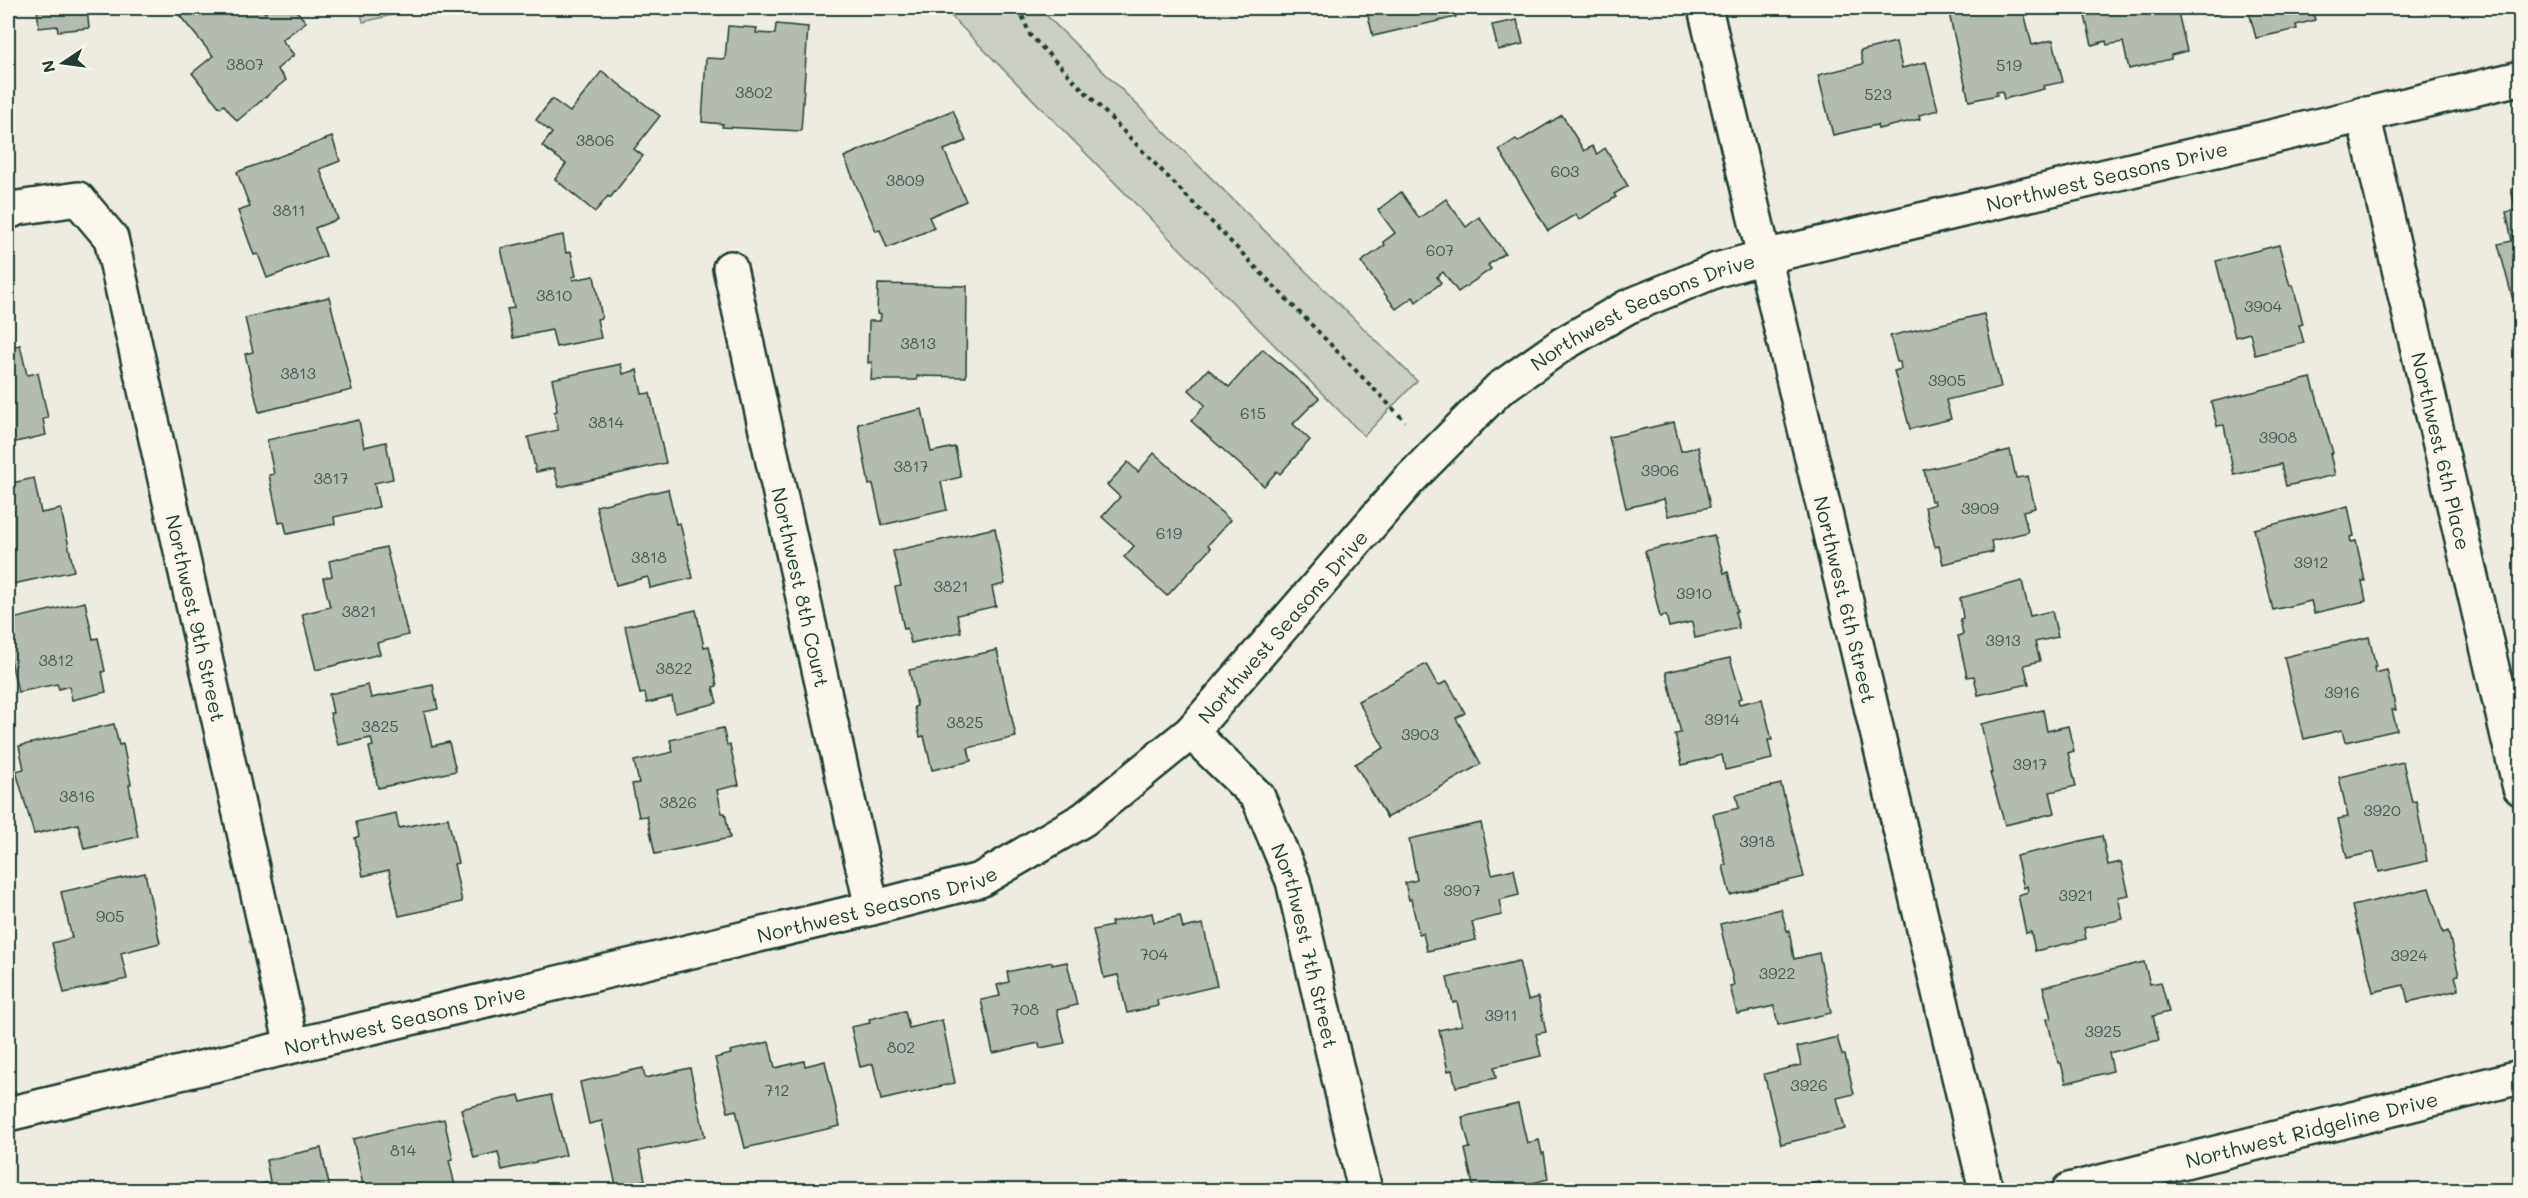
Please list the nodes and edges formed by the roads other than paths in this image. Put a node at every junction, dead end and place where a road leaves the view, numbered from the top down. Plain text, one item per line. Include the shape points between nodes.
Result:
1 (1705, 8) edge
2 (2520, 78) edge
3 (2363, 114) junction
4 (8, 212) edge
5 (1764, 257) junction
6 (730, 268) dead end
7 (1191, 732) junction
8 (2520, 788) edge
9 (872, 908) junction
10 (292, 1046) junction
11 (2520, 1077) edge
12 (8, 1114) edge
13 (1365, 1191) edge
14 (1986, 1191) edge
15 (2069, 1191) edge

1 - 5 street, Northwest 6th Street
2 - 3 street, Northwest Seasons Drive
3 - 5 street, Northwest Seasons Drive
3 - 8 street, Northwest 6th Place
4 - 10 street, Northwest 9th Street via 78,199 111,238
5 - 7 street, Northwest Seasons Drive via 1717,270 1627,307 1563,344 1499,389 1409,480
5 - 14 street, Northwest 6th Street
6 - 9 street, Northwest 8th Court
7 - 9 street, Northwest Seasons Drive via 1084,819 980,880
7 - 13 street, Northwest 7th Street via 1258,797 1293,881
9 - 10 street, Northwest Seasons Drive
10 - 12 street, Northwest Seasons Drive
11 - 15 street, Northwest Ridgeline Drive

